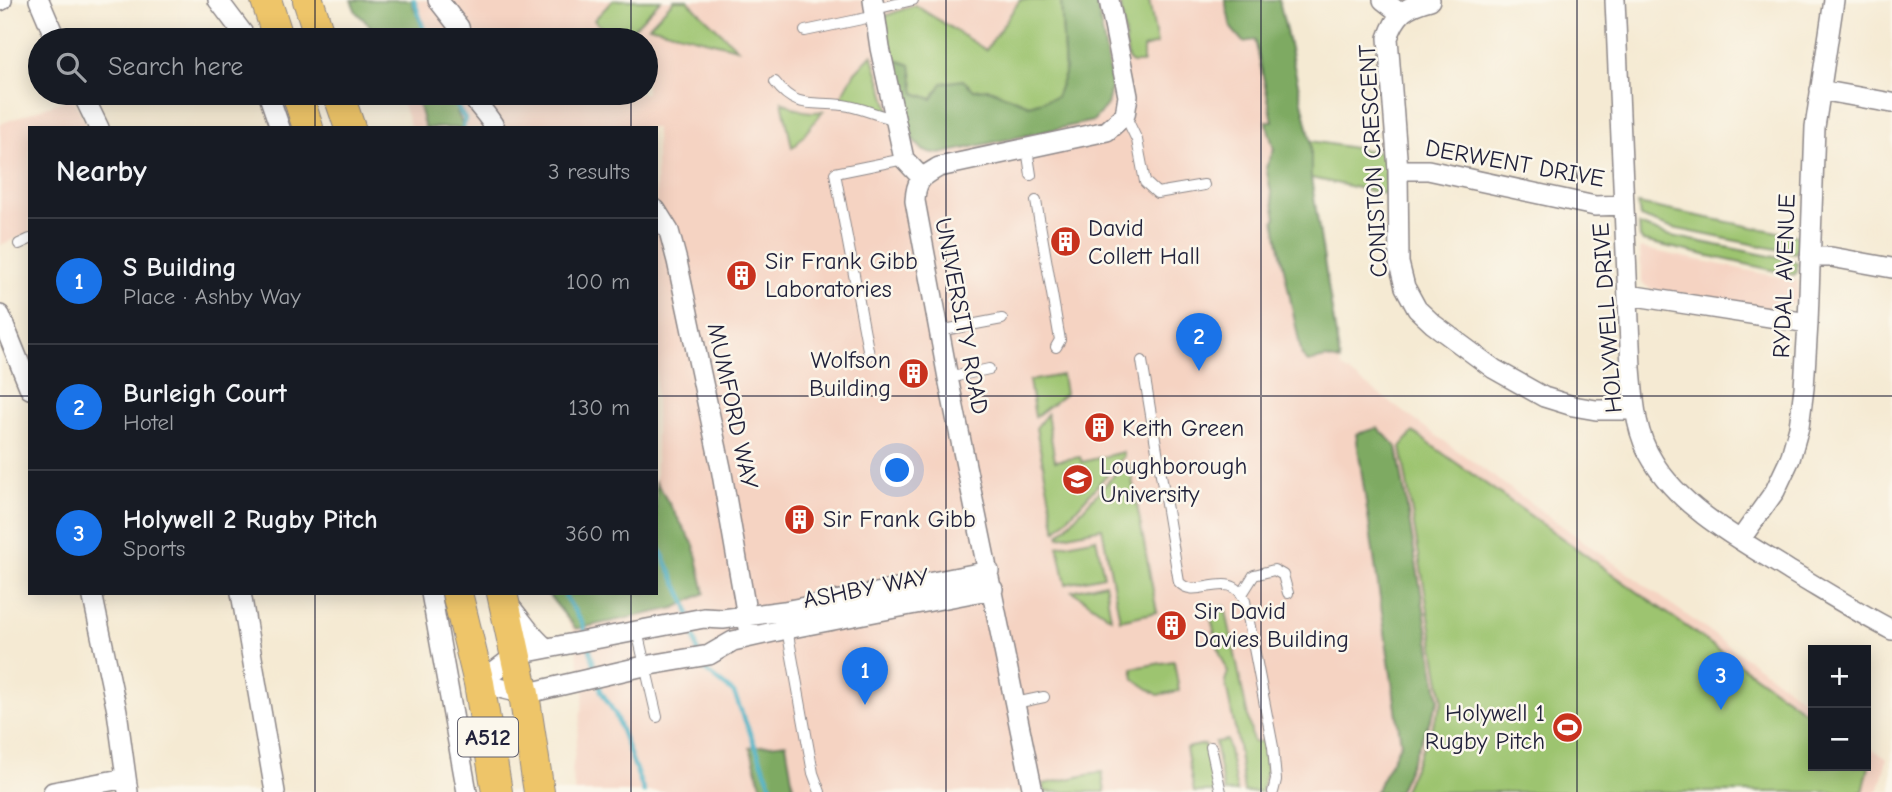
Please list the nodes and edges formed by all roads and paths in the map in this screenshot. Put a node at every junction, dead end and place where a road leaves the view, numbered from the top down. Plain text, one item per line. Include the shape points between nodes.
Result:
1 (39, 0) edge
2 (218, 0) edge
3 (266, 0) edge
4 (308, 0) edge
5 (438, 0) edge
6 (913, 0) edge
7 (1109, 0) edge
8 (1383, 0) edge
9 (1430, 0) edge
10 (1615, 0) edge
11 (1834, 0) edge
12 (875, 8) edge
13 (1401, 14) junction
14 (51, 28) edge
15 (239, 28) edge
16 (275, 28) edge
17 (317, 28) edge
18 (458, 28) edge
19 (805, 31) dead end
20 (775, 82) dead end
21 (1820, 90) junction
22 (1892, 103) edge
23 (86, 105) edge
24 (272, 105) edge
25 (301, 105) edge
26 (342, 105) edge
27 (478, 105) edge
28 (1125, 115) junction
29 (895, 120) junction
30 (98, 126) edge
31 (279, 126) edge
32 (307, 126) edge
33 (348, 126) edge
34 (494, 126) edge
35 (1027, 149) junction
36 (905, 159) junction
37 (1398, 170) junction
38 (1031, 175) dead end
39 (922, 178) junction
40 (1204, 185) dead end
41 (1036, 201) dead end
42 (1624, 205) junction
43 (658, 213) edge
44 (28, 240) edge
45 (19, 244) dead end
46 (1810, 257) junction
47 (1892, 268) edge
48 (1629, 295) junction
49 (0, 315) edge
50 (1002, 319) dead end
51 (1808, 323) junction
52 (939, 331) junction
53 (1056, 347) dead end
54 (869, 355) dead end
55 (1142, 361) dead end
56 (989, 369) dead end
57 (948, 378) junction
58 (28, 384) edge
59 (1635, 410) junction
60 (1740, 540) junction
61 (991, 580) junction
62 (1288, 593) dead end
63 (1242, 594) junction
64 (92, 595) edge
65 (241, 595) edge
66 (432, 595) edge
67 (457, 595) edge
68 (503, 596) edge
69 (748, 616) junction
70 (785, 620) junction
71 (1892, 630) edge
72 (637, 631) junction
73 (750, 637) junction
74 (546, 648) junction
75 (517, 654) junction
76 (644, 666) junction
77 (479, 683) junction
78 (524, 694) junction
79 (1044, 697) dead end
80 (1015, 703) junction
81 (657, 717) dead end
82 (1211, 747) dead end
83 (127, 785) edge
84 (53, 792) edge
85 (275, 792) edge
86 (467, 792) edge
87 (497, 792) edge
88 (539, 792) edge
89 (820, 792) edge
90 (1033, 792) edge
91 (1221, 792) edge
92 (1273, 792) edge

1 - 14 street
2 - 15 street
3 - 16 main road
4 - 17 main road
5 - 18 street
6 - 12 lane
7 - 28 street via 1128,96
8 - 13 street, CONISTON CRESCENT
9 - 13 street, CONISTON CRESCENT
10 - 42 street, HOLYWELL DRIVE
11 - 21 street, RYDAL AVENUE
12 - 19 lane
12 - 29 street
13 - 37 street, CONISTON CRESCENT via 1388,38
20 - 29 lane via 784,94 805,104 843,105
21 - 22 street
21 - 46 street, RYDAL AVENUE
23 - 30 street
24 - 31 street
25 - 32 main road
26 - 33 main road
27 - 34 street
28 - 35 street via 1107,131
28 - 40 lane via 1138,140 1145,182 1157,193
29 - 36 street
35 - 38 lane
35 - 39 street via 939,167
36 - 39 street
36 - 54 lane via 835,173
37 - 42 street, DERWENT DRIVE via 1428,170 1595,206
37 - 59 street, CONISTON CRESCENT via 1399,263 1405,287 1423,316 1502,374 1544,397 1596,410
39 - 52 street, UNIVERSITY ROAD via 915,201
41 - 53 lane via 1060,340
42 - 48 street, HOLYWELL DRIVE
43 - 69 street, MUMFORD WAY via 669,231 677,261 722,468
44 - 45 lane
46 - 47 street
46 - 51 street, RYDAL AVENUE
48 - 51 street
48 - 59 street, HOLYWELL DRIVE
49 - 58 street
50 - 52 lane
51 - 60 street, RYDAL AVENUE via 1799,427 1790,460 1775,491
52 - 57 street, UNIVERSITY ROAD
55 - 63 lane via 1179,582 1190,589 1221,584
56 - 57 lane
57 - 61 street, UNIVERSITY ROAD
59 - 60 street, HOLYWELL DRIVE via 1640,436 1666,481
60 - 71 street, HOLYWELL DRIVE
61 - 70 street, ASHBY WAY
61 - 80 street, UNIVERSITY ROAD
62 - 63 lane via 1283,575 1274,570 1254,575
63 - 92 lane via 1273,747
64 - 83 street
65 - 85 street
66 - 86 street
67 - 77 main road, A512
68 - 74 street
68 - 75 main road, A512
69 - 70 street, ASHBY WAY
69 - 72 street, ASHBY WAY via 704,618
69 - 73 street
70 - 73 street, ASHBY WAY
70 - 89 lane
72 - 74 street, ASHBY WAY
72 - 76 lane
73 - 76 street, ASHBY WAY via 709,655
74 - 75 street, ASHBY WAY
75 - 77 street
75 - 78 main road, A512
76 - 78 street, ASHBY WAY
76 - 81 lane
77 - 78 street
77 - 87 main road, A512
78 - 88 main road, A512
79 - 80 lane
80 - 90 street, UNIVERSITY ROAD
82 - 91 lane
83 - 84 street

